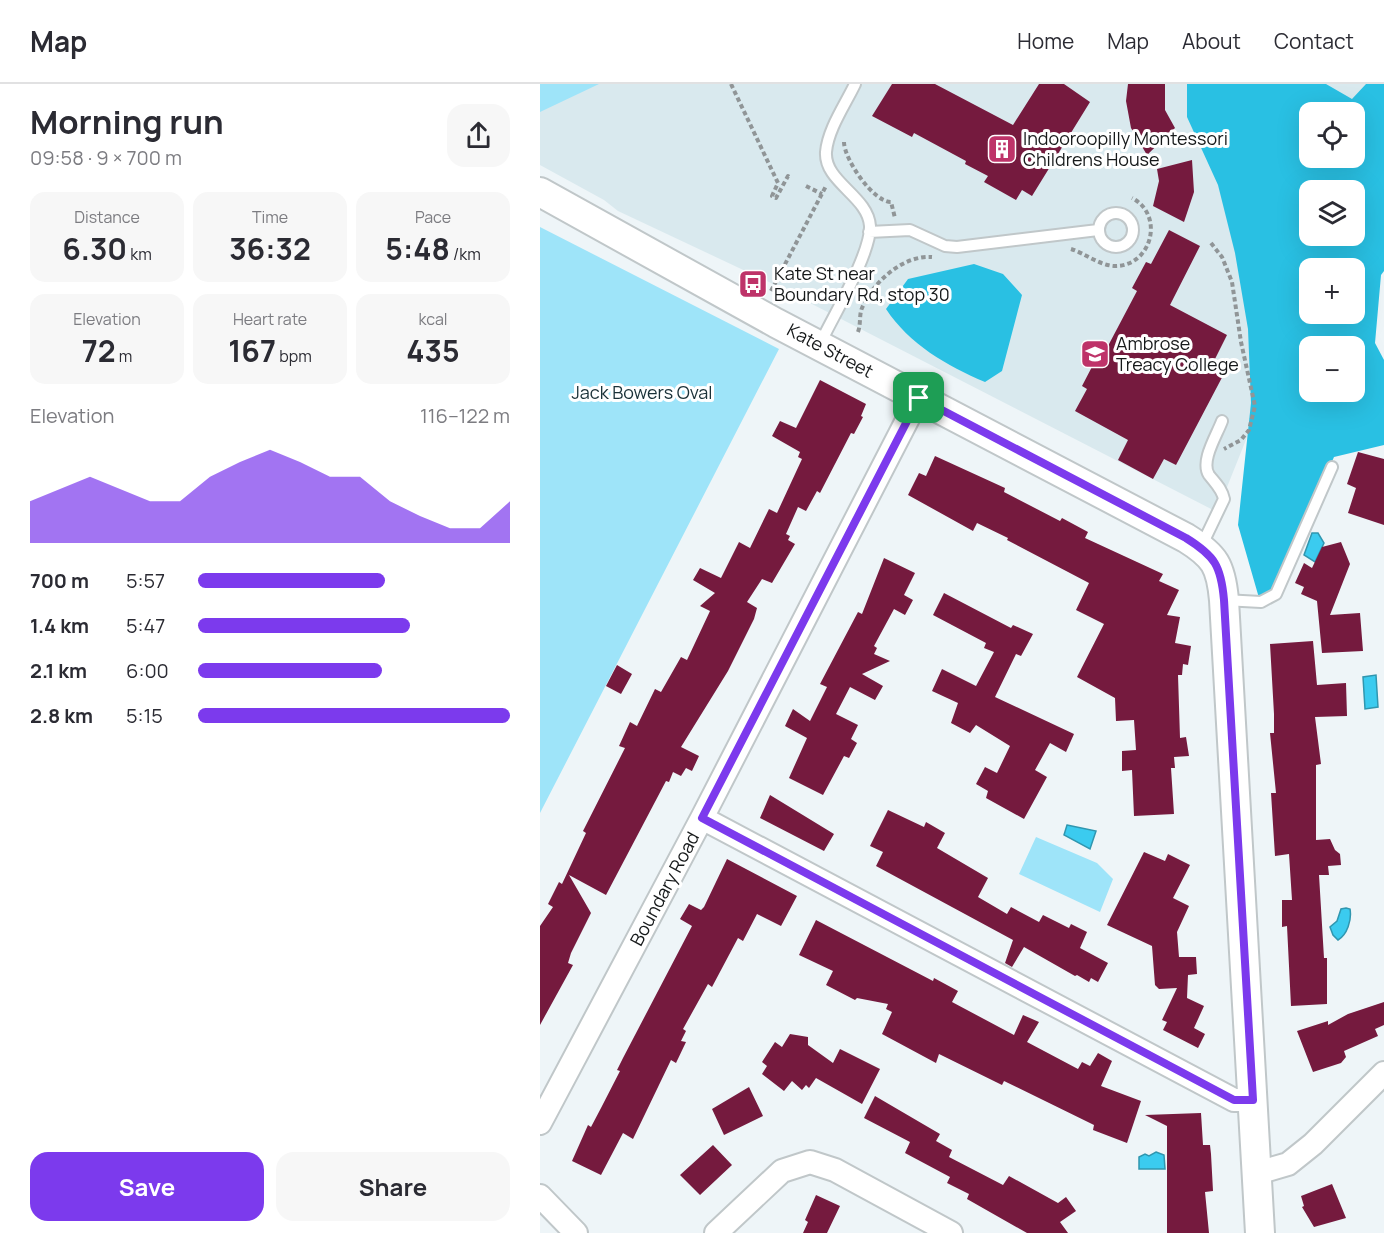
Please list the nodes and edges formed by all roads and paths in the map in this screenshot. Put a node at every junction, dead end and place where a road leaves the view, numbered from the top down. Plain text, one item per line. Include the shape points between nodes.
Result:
1 (731, 84) edge
2 (855, 84) edge
3 (844, 138) dead end
4 (845, 150) junction
5 (841, 156) dead end
6 (790, 178) dead end
7 (806, 186) dead end
8 (826, 186) dead end
9 (540, 192) edge
10 (822, 195) junction
11 (1132, 198) dead end
12 (896, 221) dead end
13 (1098, 230) dead end
14 (869, 232) junction
15 (1211, 243) dead end
16 (1065, 247) dead end
17 (941, 259) dead end
18 (771, 291) dead end
19 (858, 332) dead end
20 (819, 345) junction
21 (919, 398) junction
22 (1222, 421) dead end
23 (1209, 453) junction
24 (1332, 467) dead end
25 (1207, 554) junction
26 (1224, 600) junction
27 (702, 818) junction
28 (1384, 1073) edge
29 (1253, 1100) junction
30 (540, 1123) edge
31 (1257, 1173) junction
32 (540, 1196) edge
33 (576, 1233) edge
34 (716, 1233) edge
35 (951, 1233) edge
36 (1260, 1233) edge

1 - 6 path via 778,183 772,196 776,198
2 - 14 lane via 833,129 826,154 833,172 867,215
3 - 4 path
4 - 5 path
4 - 12 path via 852,167 877,197 891,202
7 - 10 path
8 - 10 path
9 - 20 street, Kate Street
10 - 18 path
11 - 16 path via 1145,209 1151,228 1148,247 1141,256 1114,266
13 - 14 lane via 957,247 945,246 910,230
14 - 20 lane via 867,245
15 - 23 path via 1222,256 1232,282 1240,342 1255,406 1249,430 1241,440
17 - 19 path via 920,256 879,282 861,311
20 - 21 street, Kate Street
21 - 25 street, Kate Street
21 - 27 street, Boundary Road
22 - 23 lane
23 - 25 lane via 1207,472 1224,499
24 - 26 lane via 1276,594 1261,602
25 - 26 street via 1222,578
26 - 29 street
27 - 29 street via 1234,1100
27 - 30 street, Boundary Road
28 - 31 street via 1288,1164
29 - 31 street
31 - 36 street
32 - 33 street
34 - 35 street via 782,1171 810,1162 835,1170

